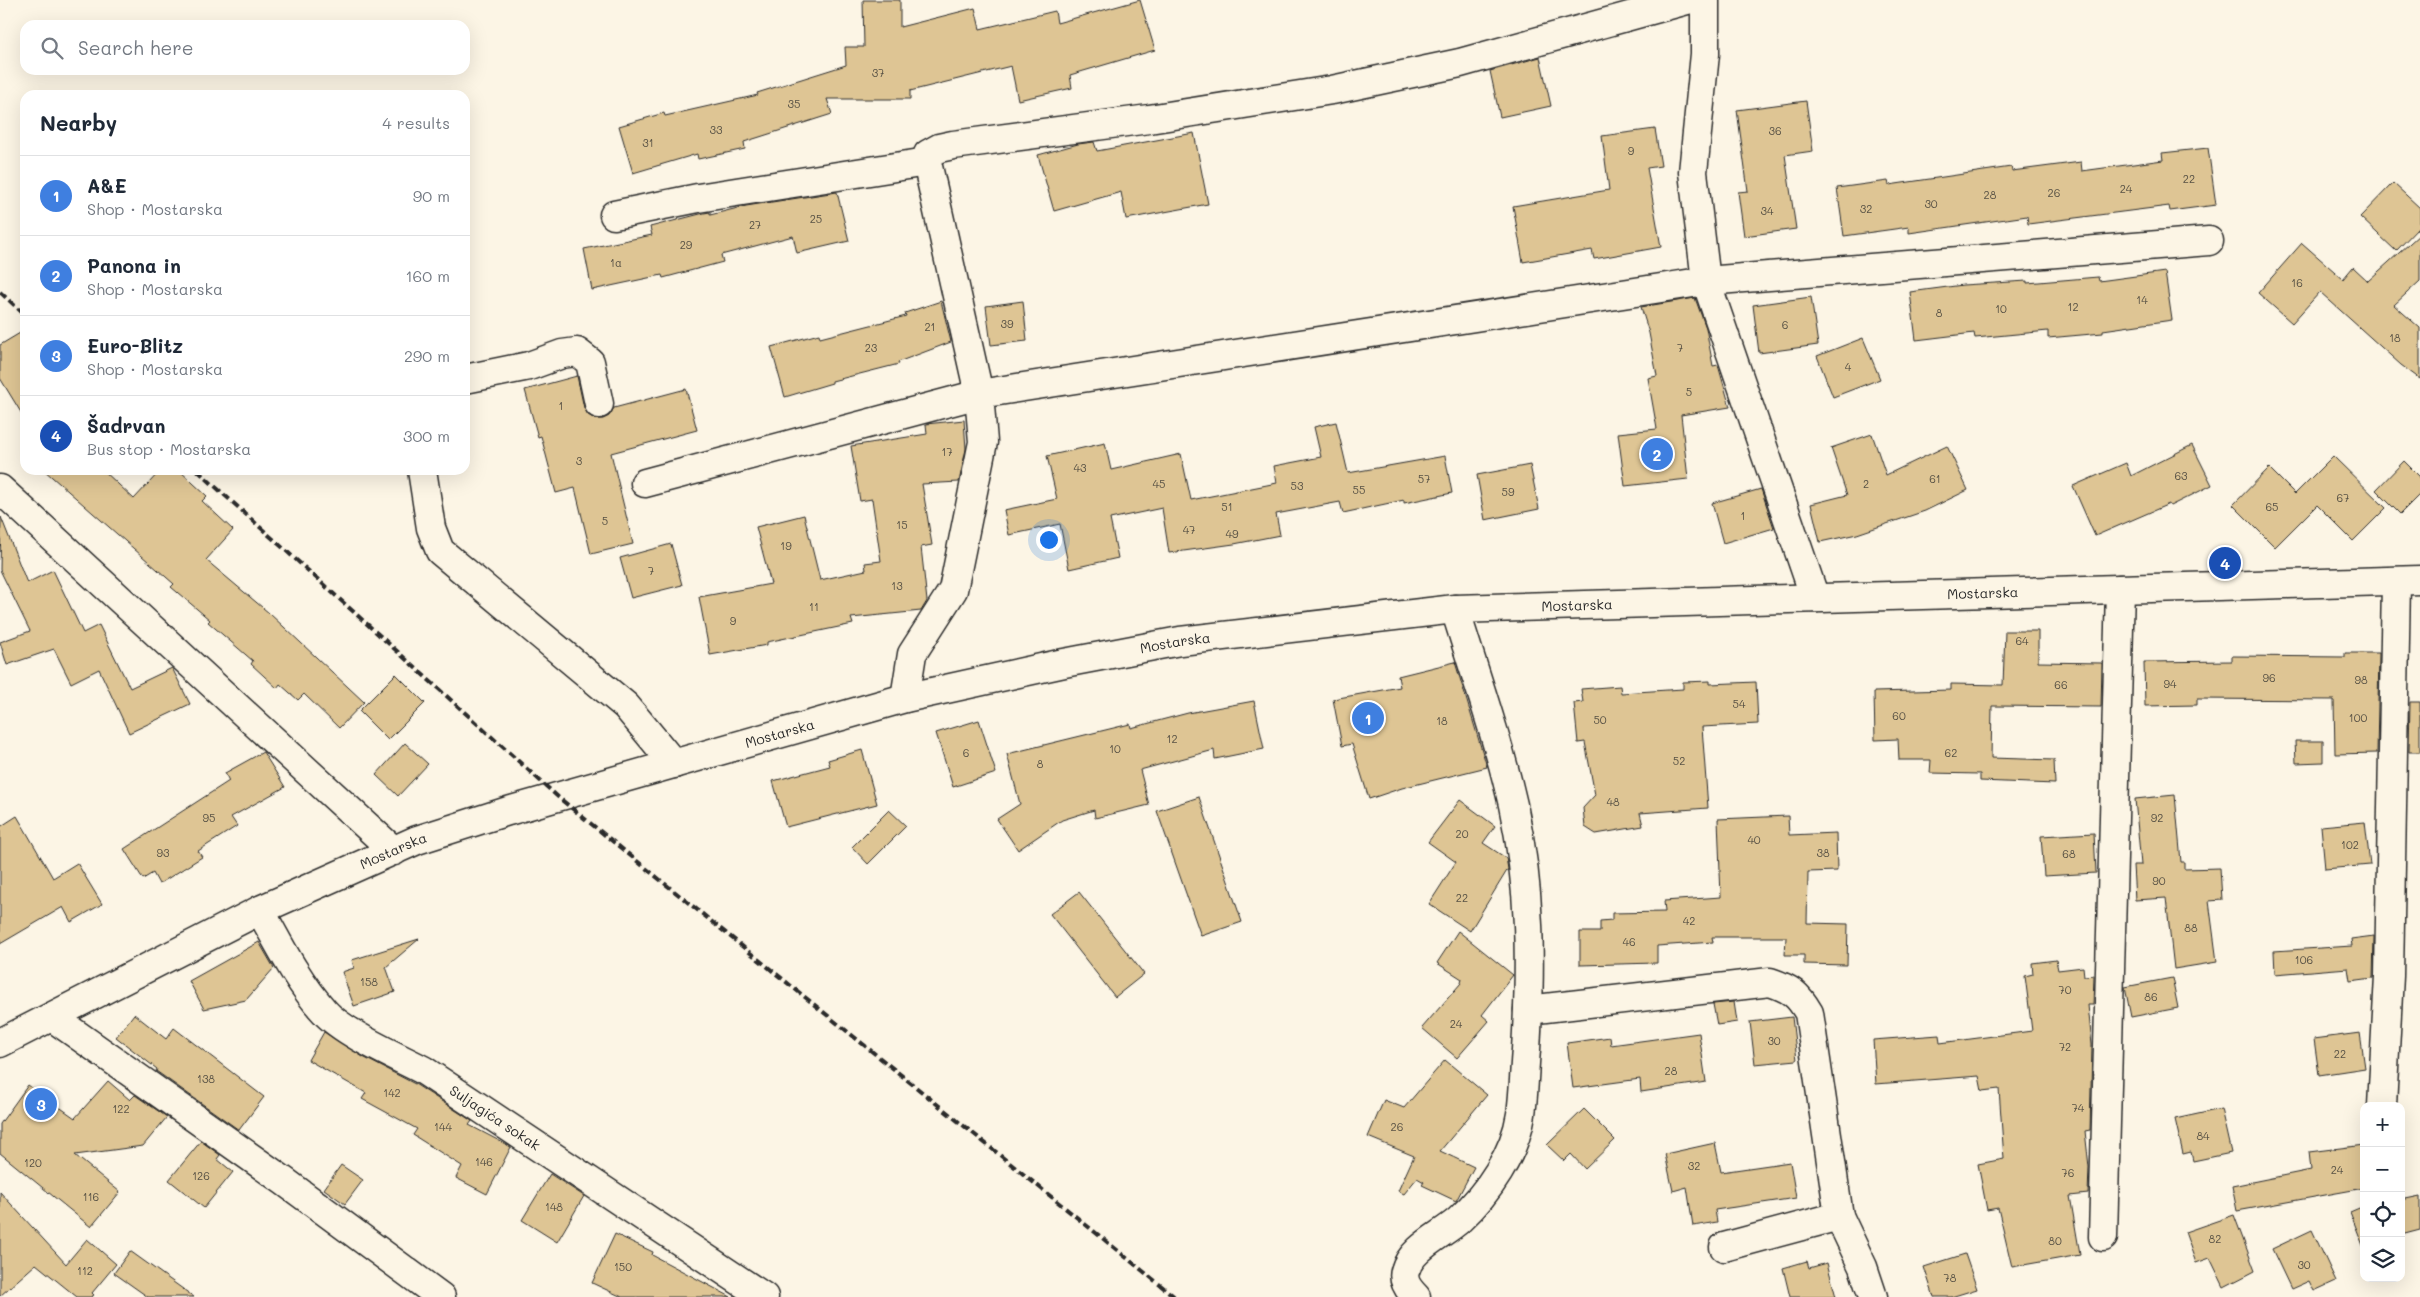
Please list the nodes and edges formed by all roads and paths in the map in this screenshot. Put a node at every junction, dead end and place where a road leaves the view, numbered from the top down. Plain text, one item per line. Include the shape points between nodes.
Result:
1 (1687, 0) edge
2 (1705, 0) edge
3 (927, 162) junction
4 (614, 215) dead end
5 (2209, 241) dead end
6 (1706, 281) junction
7 (470, 377) edge
8 (979, 394) junction
9 (599, 404) dead end
10 (423, 475) edge
11 (645, 483) dead end
12 (0, 489) edge
13 (2408, 581) edge
14 (2120, 589) junction
15 (1815, 598) junction
16 (1456, 609) junction
17 (904, 698) junction
18 (674, 764) junction
19 (394, 850) junction
20 (260, 910) junction
21 (1528, 1010) junction
22 (52, 1017) junction
23 (0, 1043) edge
24 (2382, 1102) edge
25 (1839, 1216) junction
26 (2103, 1237) dead end
27 (1724, 1247) dead end
28 (441, 1297) edge
29 (764, 1297) edge
30 (1416, 1297) edge
31 (1873, 1297) edge

1 - 3 street via 1460,64 1332,90 953,145 928,154
2 - 6 street via 1705,54 1693,172
3 - 4 street via 698,198
3 - 8 street
5 - 6 street
6 - 8 street
6 - 15 street
7 - 9 street via 529,366 578,352 590,362
8 - 11 street
8 - 17 street via 983,442 953,590 912,654
10 - 18 street via 432,528 440,551 626,706
12 - 19 street
13 - 14 street, Mostarska
13 - 24 street
14 - 15 street, Mostarska
14 - 26 street
15 - 16 street, Mostarska
16 - 17 street, Mostarska via 1180,641
16 - 21 street via 1512,804 1526,882 1530,957
17 - 18 street, Mostarska
18 - 19 street, Mostarska via 508,811
19 - 20 street, Mostarska
20 - 22 street, Mostarska
20 - 29 street, Suljagića sokak via 294,970 325,1012 368,1041 423,1070
21 - 25 street via 1754,983 1770,982 1787,988 1800,998 1809,1013
21 - 30 street via 1521,1114 1516,1138 1484,1192 1459,1219 1412,1256 1404,1272 1407,1288
22 - 23 street, Mostarska
22 - 28 street
25 - 27 street
25 - 31 street

